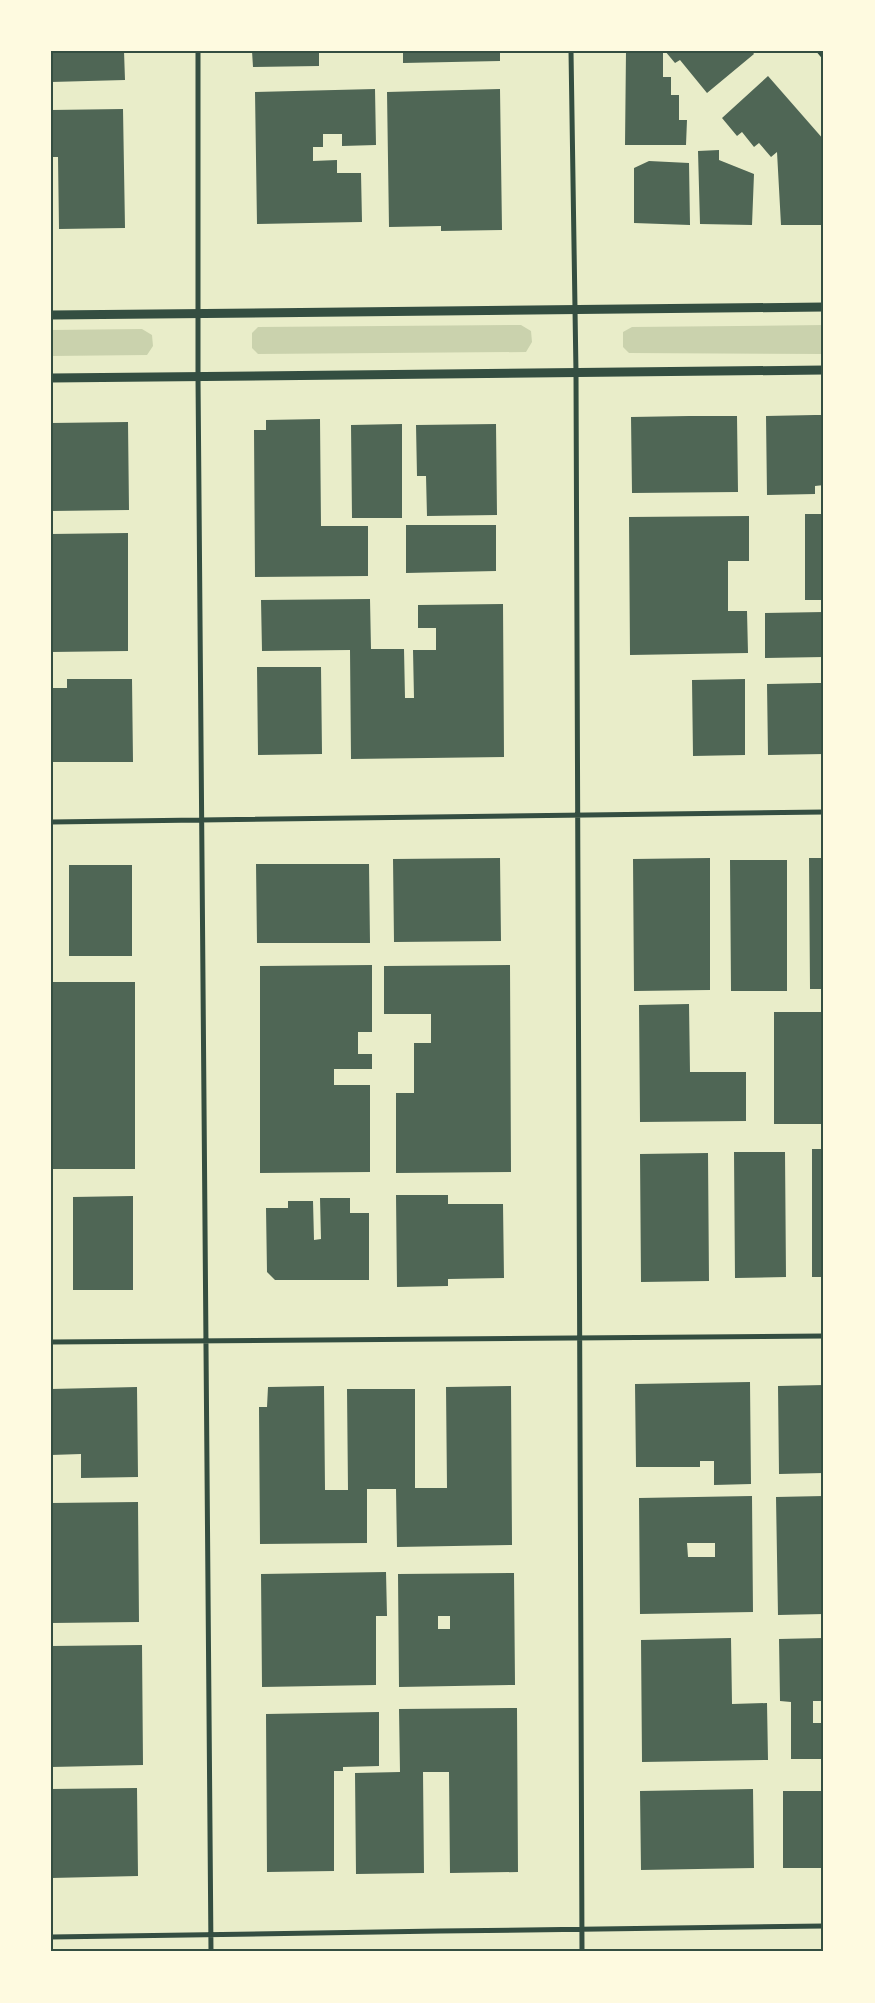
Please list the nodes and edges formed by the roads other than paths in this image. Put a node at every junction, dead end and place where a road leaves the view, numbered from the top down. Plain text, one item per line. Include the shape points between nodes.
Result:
1 (198, 51) edge
2 (572, 51) edge
3 (819, 51) edge
4 (824, 57) edge
5 (824, 307) edge
6 (575, 309) junction
7 (198, 314) junction
8 (51, 316) edge
9 (824, 370) edge
10 (576, 373) junction
11 (198, 377) junction
12 (51, 378) edge
13 (824, 812) edge
14 (578, 815) junction
15 (201, 820) junction
16 (51, 822) edge
17 (824, 1336) edge
18 (579, 1338) junction
19 (206, 1341) junction
20 (51, 1342) edge
21 (824, 1926) edge
22 (582, 1931) junction
23 (211, 1934) junction
24 (51, 1937) edge
25 (211, 1952) edge
26 (582, 1952) edge

1 - 7 street
2 - 6 street
3 - 4 street
5 - 6 street
6 - 7 street
6 - 10 street
7 - 8 street
7 - 11 street
9 - 10 street
10 - 11 street
10 - 14 street
11 - 12 street
11 - 15 street
13 - 14 street
14 - 15 street
14 - 18 street
15 - 16 street
15 - 19 street
17 - 18 street
18 - 19 street
18 - 22 street
19 - 20 street
19 - 23 street
21 - 22 street
22 - 23 street
22 - 26 street
23 - 24 street
23 - 25 street

